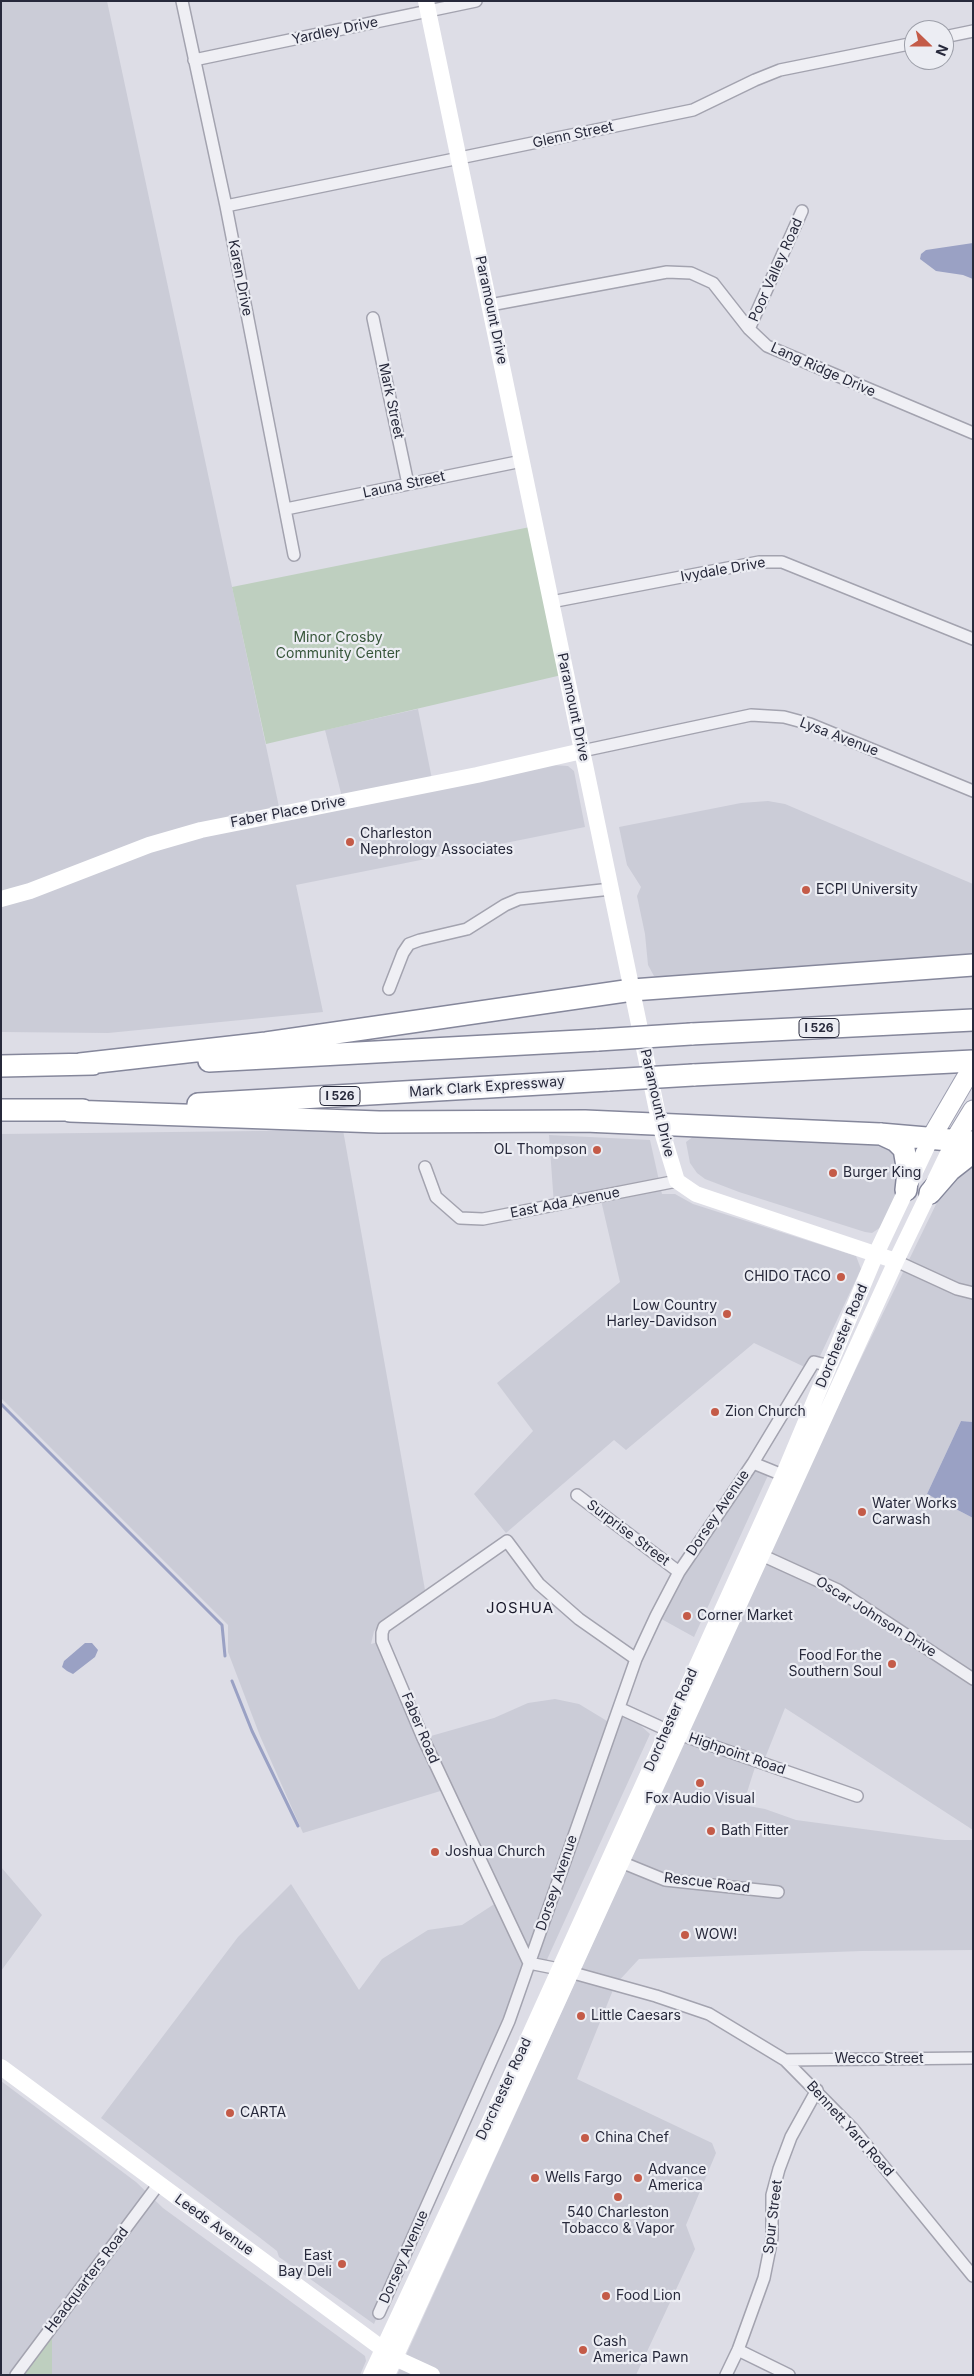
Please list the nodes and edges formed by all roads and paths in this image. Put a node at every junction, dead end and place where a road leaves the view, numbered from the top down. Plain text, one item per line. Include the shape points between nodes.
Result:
1 (182, 1) edge
2 (476, 1) edge
3 (427, 6) edge
4 (973, 31) edge
5 (954, 35) edge
6 (904, 45) edge
7 (194, 60) junction
8 (459, 158) junction
9 (226, 206) junction
10 (802, 211) dead end
11 (490, 305) junction
12 (373, 318) dead end
13 (749, 329) junction
14 (973, 433) edge
15 (522, 462) junction
16 (408, 484) junction
17 (286, 509) junction
18 (294, 555) dead end
19 (551, 602) junction
20 (973, 639) edge
21 (582, 751) junction
22 (973, 791) edge
23 (611, 889) junction
24 (1, 899) edge
25 (966, 963) edge
26 (389, 989) dead end
27 (632, 990) junction
28 (973, 1020) edge
29 (973, 1061) edge
30 (80, 1064) junction
31 (1, 1066) edge
32 (973, 1066) edge
33 (1, 1110) edge
34 (973, 1110) edge
35 (70, 1111) junction
36 (660, 1125) junction
37 (880, 1134) junction
38 (931, 1138) junction
39 (963, 1142) edge
40 (973, 1152) edge
41 (425, 1167) dead end
42 (677, 1181) junction
43 (906, 1190) junction
44 (930, 1193) junction
45 (876, 1254) junction
46 (896, 1261) junction
47 (973, 1293) edge
48 (830, 1366) junction
49 (753, 1463) junction
50 (790, 1478) junction
51 (577, 1495) dead end
52 (755, 1552) junction
53 (679, 1572) junction
54 (636, 1660) junction
55 (973, 1679) edge
56 (619, 1708) junction
57 (673, 1732) junction
58 (857, 1796) dead end
59 (615, 1860) junction
60 (778, 1892) dead end
61 (529, 1963) junction
62 (565, 1971) junction
63 (973, 2058) edge
64 (785, 2060) junction
65 (1, 2068) edge
66 (817, 2090) junction
67 (158, 2185) junction
68 (973, 2276) edge
69 (379, 2313) dead end
70 (738, 2350) junction
71 (389, 2353) junction
72 (16, 2375) edge
73 (371, 2375) edge
74 (387, 2375) edge
75 (432, 2375) edge
76 (726, 2375) edge
77 (788, 2375) edge

1 - 7 street, Karen Drive
2 - 3 street, Yardley Drive
3 - 7 street, Yardley Drive
3 - 8 street, Paramount Drive
4 - 5 street
6 - 8 street, Glenn Street via 780,70 693,110
7 - 9 street, Karen Drive
8 - 9 street, Glenn Street
8 - 11 street, Paramount Drive
9 - 17 street, Karen Drive
10 - 13 street, Poor Valley Road
11 - 13 street, Lang Ridge Drive via 667,272 691,273 713,283
11 - 15 street, Paramount Drive
12 - 16 street, Mark Street
13 - 14 street, Lang Ridge Drive via 767,346 788,356
15 - 16 street, Launa Street
15 - 19 street, Paramount Drive
16 - 17 street, Launa Street
17 - 18 street, Karen Drive
19 - 20 street, Ivydale Drive via 759,562 782,562
19 - 21 street, Paramount Drive
21 - 22 street, Lysa Avenue via 752,715 784,717 810,724
21 - 23 street, Paramount Drive
21 - 24 street, Faber Place Drive via 202,830 149,845
23 - 26 street via 519,899 467,930 409,944
23 - 27 street, Paramount Drive
25 - 27 highway
27 - 30 highway via 266,1042
27 - 36 street, Paramount Drive
28 - 30 highway, I 526, bridge via 261,1060
29 - 35 highway, Mark Clark Expressway / I 526, bridge
30 - 31 highway, I 526
32 - 38 main road, Dorchester Road
33 - 35 highway, Mark Clark Expressway / I 526
34 - 39 main road, Dorchester Road
35 - 36 highway via 379,1122 585,1121
36 - 37 highway
36 - 42 street, Paramount Drive
37 - 38 highway
37 - 43 highway via 896,1141 904,1149 908,1172
38 - 39 highway
38 - 43 street, Dorchester Road
39 - 44 street, Dorchester Road
40 - 44 highway via 950,1170
41 - 42 street, East Ada Avenue via 436,1198 460,1218 483,1219
42 - 45 street via 696,1194
43 - 45 street, Dorchester Road
44 - 46 street, Dorchester Road
45 - 46 street
45 - 48 street, Dorchester Road
46 - 47 street via 956,1289
46 - 50 street, Dorchester Road
48 - 49 street, Dorsey Avenue via 814,1362
48 - 50 street, Dorchester Road
49 - 50 street, Dorsey Avenue
49 - 53 street, Dorsey Avenue
50 - 52 street, Dorchester Road
51 - 53 street, Surprise Street
52 - 55 street, Oscar Johnson Drive via 838,1590
52 - 57 street, Dorchester Road
53 - 54 street, Dorsey Avenue
54 - 56 street, Dorsey Avenue
54 - 61 street, Faber Road via 579,1619 539,1584 507,1541 384,1627 382,1642
56 - 57 street, Highpoint Road
56 - 61 street, Dorsey Avenue
57 - 58 street, Highpoint Road
57 - 59 street, Dorchester Road
59 - 60 street, Rescue Road via 665,1880
59 - 62 street, Dorchester Road
61 - 62 street, Bennett Yard Road
61 - 69 street, Dorsey Avenue via 509,2021
62 - 64 street, Bennett Yard Road via 709,2014
62 - 71 street, Dorchester Road
63 - 64 street, Wecco Street
64 - 66 street, Bennett Yard Road
65 - 67 street, Leeds Avenue
66 - 68 street, Bennett Yard Road via 853,2129
66 - 70 street, Spur Street via 791,2137 779,2169 772,2195 772,2238 764,2278
67 - 71 street, Leeds Avenue
67 - 72 street, Headquarters Road
70 - 76 street, Spur Street
70 - 77 street
71 - 73 street, Dorchester Road
71 - 74 street, Dorchester Road
71 - 75 street, Leeds Avenue

